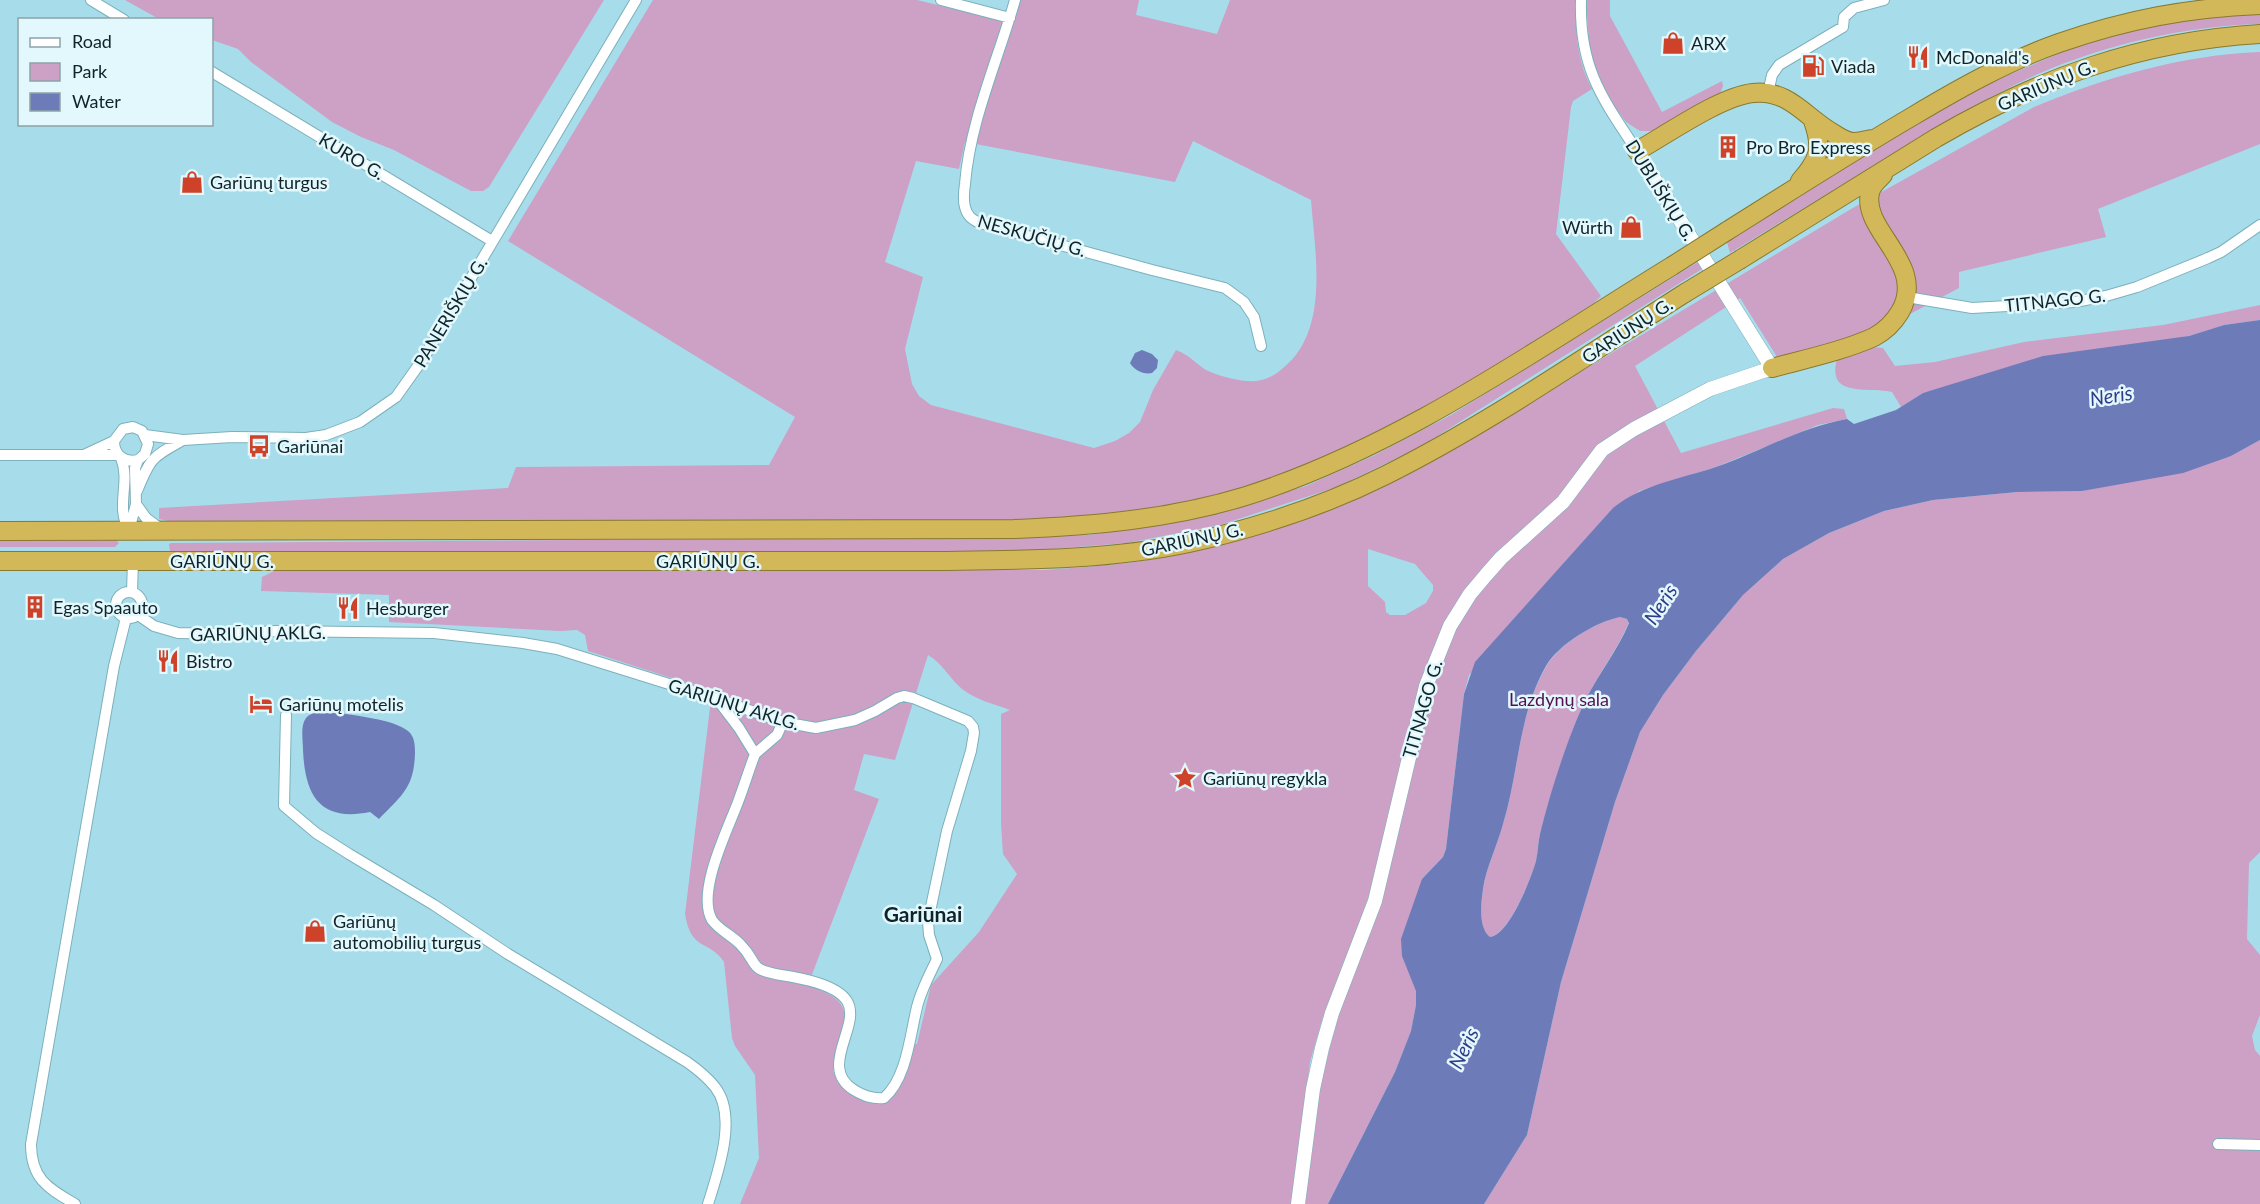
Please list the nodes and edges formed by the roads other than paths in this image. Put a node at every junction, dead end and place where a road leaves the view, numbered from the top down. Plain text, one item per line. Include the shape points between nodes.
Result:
1 (92, 0) edge
2 (636, 0) edge
3 (941, 0) edge
4 (1015, 0) edge
5 (1581, 0) edge
6 (1884, 0) edge
7 (2260, 5) edge
8 (121, 18) edge
9 (1010, 18) junction
10 (2260, 34) edge
11 (213, 73) edge
12 (1768, 93) junction
13 (1813, 121) junction
14 (1875, 139) junction
15 (1637, 152) junction
16 (1893, 164) junction
17 (1791, 191) junction
18 (1818, 211) junction
19 (2260, 225) edge
20 (1882, 232) junction
21 (492, 241) junction
22 (1907, 297) junction
23 (1261, 346) dead end
24 (1772, 368) junction
25 (145, 435) junction
26 (183, 440) junction
27 (114, 441) junction
28 (147, 450) junction
29 (85, 454) junction
30 (0, 455) edge
31 (120, 457) junction
32 (138, 460) junction
33 (137, 492) junction
34 (136, 504) junction
35 (163, 530) junction
36 (0, 531) edge
37 (129, 531) junction
38 (0, 561) edge
39 (133, 561) junction
40 (274, 561) junction
41 (258, 573) dead end
42 (132, 592) junction
43 (138, 615) junction
44 (126, 618) junction
45 (717, 699) junction
46 (286, 715) dead end
47 (783, 722) junction
48 (755, 754) junction
49 (2218, 1144) dead end
50 (2260, 1145) edge
51 (75, 1204) edge
52 (708, 1204) edge
53 (1298, 1204) edge

1 - 8 street
2 - 21 street, PANERIŠKIŲ G.
3 - 9 street
4 - 9 street
5 - 15 street, DUBLIŠKIŲ G. via 1583,42 1592,78
6 - 12 street via 1854,8 1844,17 1843,27 1779,65
7 - 14 highway, GARIŪNŲ G. via 2170,13 2058,43 1982,77
9 - 23 street, NESKUČIŲ G. via 966,168 967,214 980,223 1225,288 1244,302 1254,317
10 - 16 highway, GARIŪNŲ G. via 2167,46 2071,72 1966,120
11 - 21 street, KURO G.
12 - 13 highway via 1789,99
12 - 15 highway via 1737,96
13 - 14 highway via 1844,140
13 - 17 highway via 1819,143 1817,157
14 - 17 highway, GARIŪNŲ G.
15 - 24 street, DUBLIŠKIŲ G.
16 - 18 highway, GARIŪNŲ G.
16 - 20 highway via 1870,193 1870,207
17 - 35 highway, GARIŪNŲ G., bridge via 1469,391 1366,449 1245,496 1152,518 1003,529
18 - 20 highway via 1845,202 1855,204
18 - 40 highway, GARIŪNŲ G., bridge via 1478,423 1385,475 1299,511 1188,543 1054,560
19 - 22 street, TITNAGO G. via 2208,258 2106,296 2075,302 1972,308
20 - 22 highway via 1903,268
21 - 26 street, PANERIŠKIŲ G. via 410,379 378,411 346,429 306,438
22 - 24 highway via 1896,318 1874,337
24 - 53 street, TITNAGO G. via 1710,389 1602,450 1563,502 1486,575 1450,626 1426,686 1375,901 1322,1048
25 - 26 street, PANERIŠKIŲ G.
25 - 27 street, PANERIŠKIŲ G. via 128,428 119,432
25 - 28 street
26 - 28 street
26 - 33 street via 149,462
27 - 29 street
27 - 31 street
28 - 32 street
29 - 30 street
29 - 31 street
31 - 32 street
31 - 37 street via 125,471 121,506
32 - 33 street via 134,477
33 - 34 street
34 - 35 street via 146,518
34 - 37 street
35 - 37 highway, GARIŪNŲ G.
36 - 37 highway, GARIŪNŲ G.
37 - 39 highway
38 - 39 highway, GARIŪNŲ G.
39 - 40 highway, GARIŪNŲ G.
39 - 42 street
40 - 41 highway
42 - 43 street via 142,603
42 - 44 street via 116,601 116,610
43 - 44 street
43 - 45 street, GARIŪNŲ AKLG. via 154,626 178,633 434,633 523,643 557,649
44 - 51 street via 114,666 31,1144 34,1171 51,1189
45 - 47 street, GARIŪNŲ AKLG.
45 - 48 street
46 - 52 street via 284,806 349,854 687,1062 716,1088 723,1102 724,1144
47 - 48 street via 777,735
47 - 48 street, GARIŪNŲ AKLG. via 816,728 835,725 904,696 968,721 973,727 971,752 947,831 928,921 937,958 918,1004 909,1046 891,1092 884,1098 866,1096 842,1079 840,1056 850,1012 843,995 815,982 755,967 740,944 719,928 710,914 711,878
49 - 50 street

